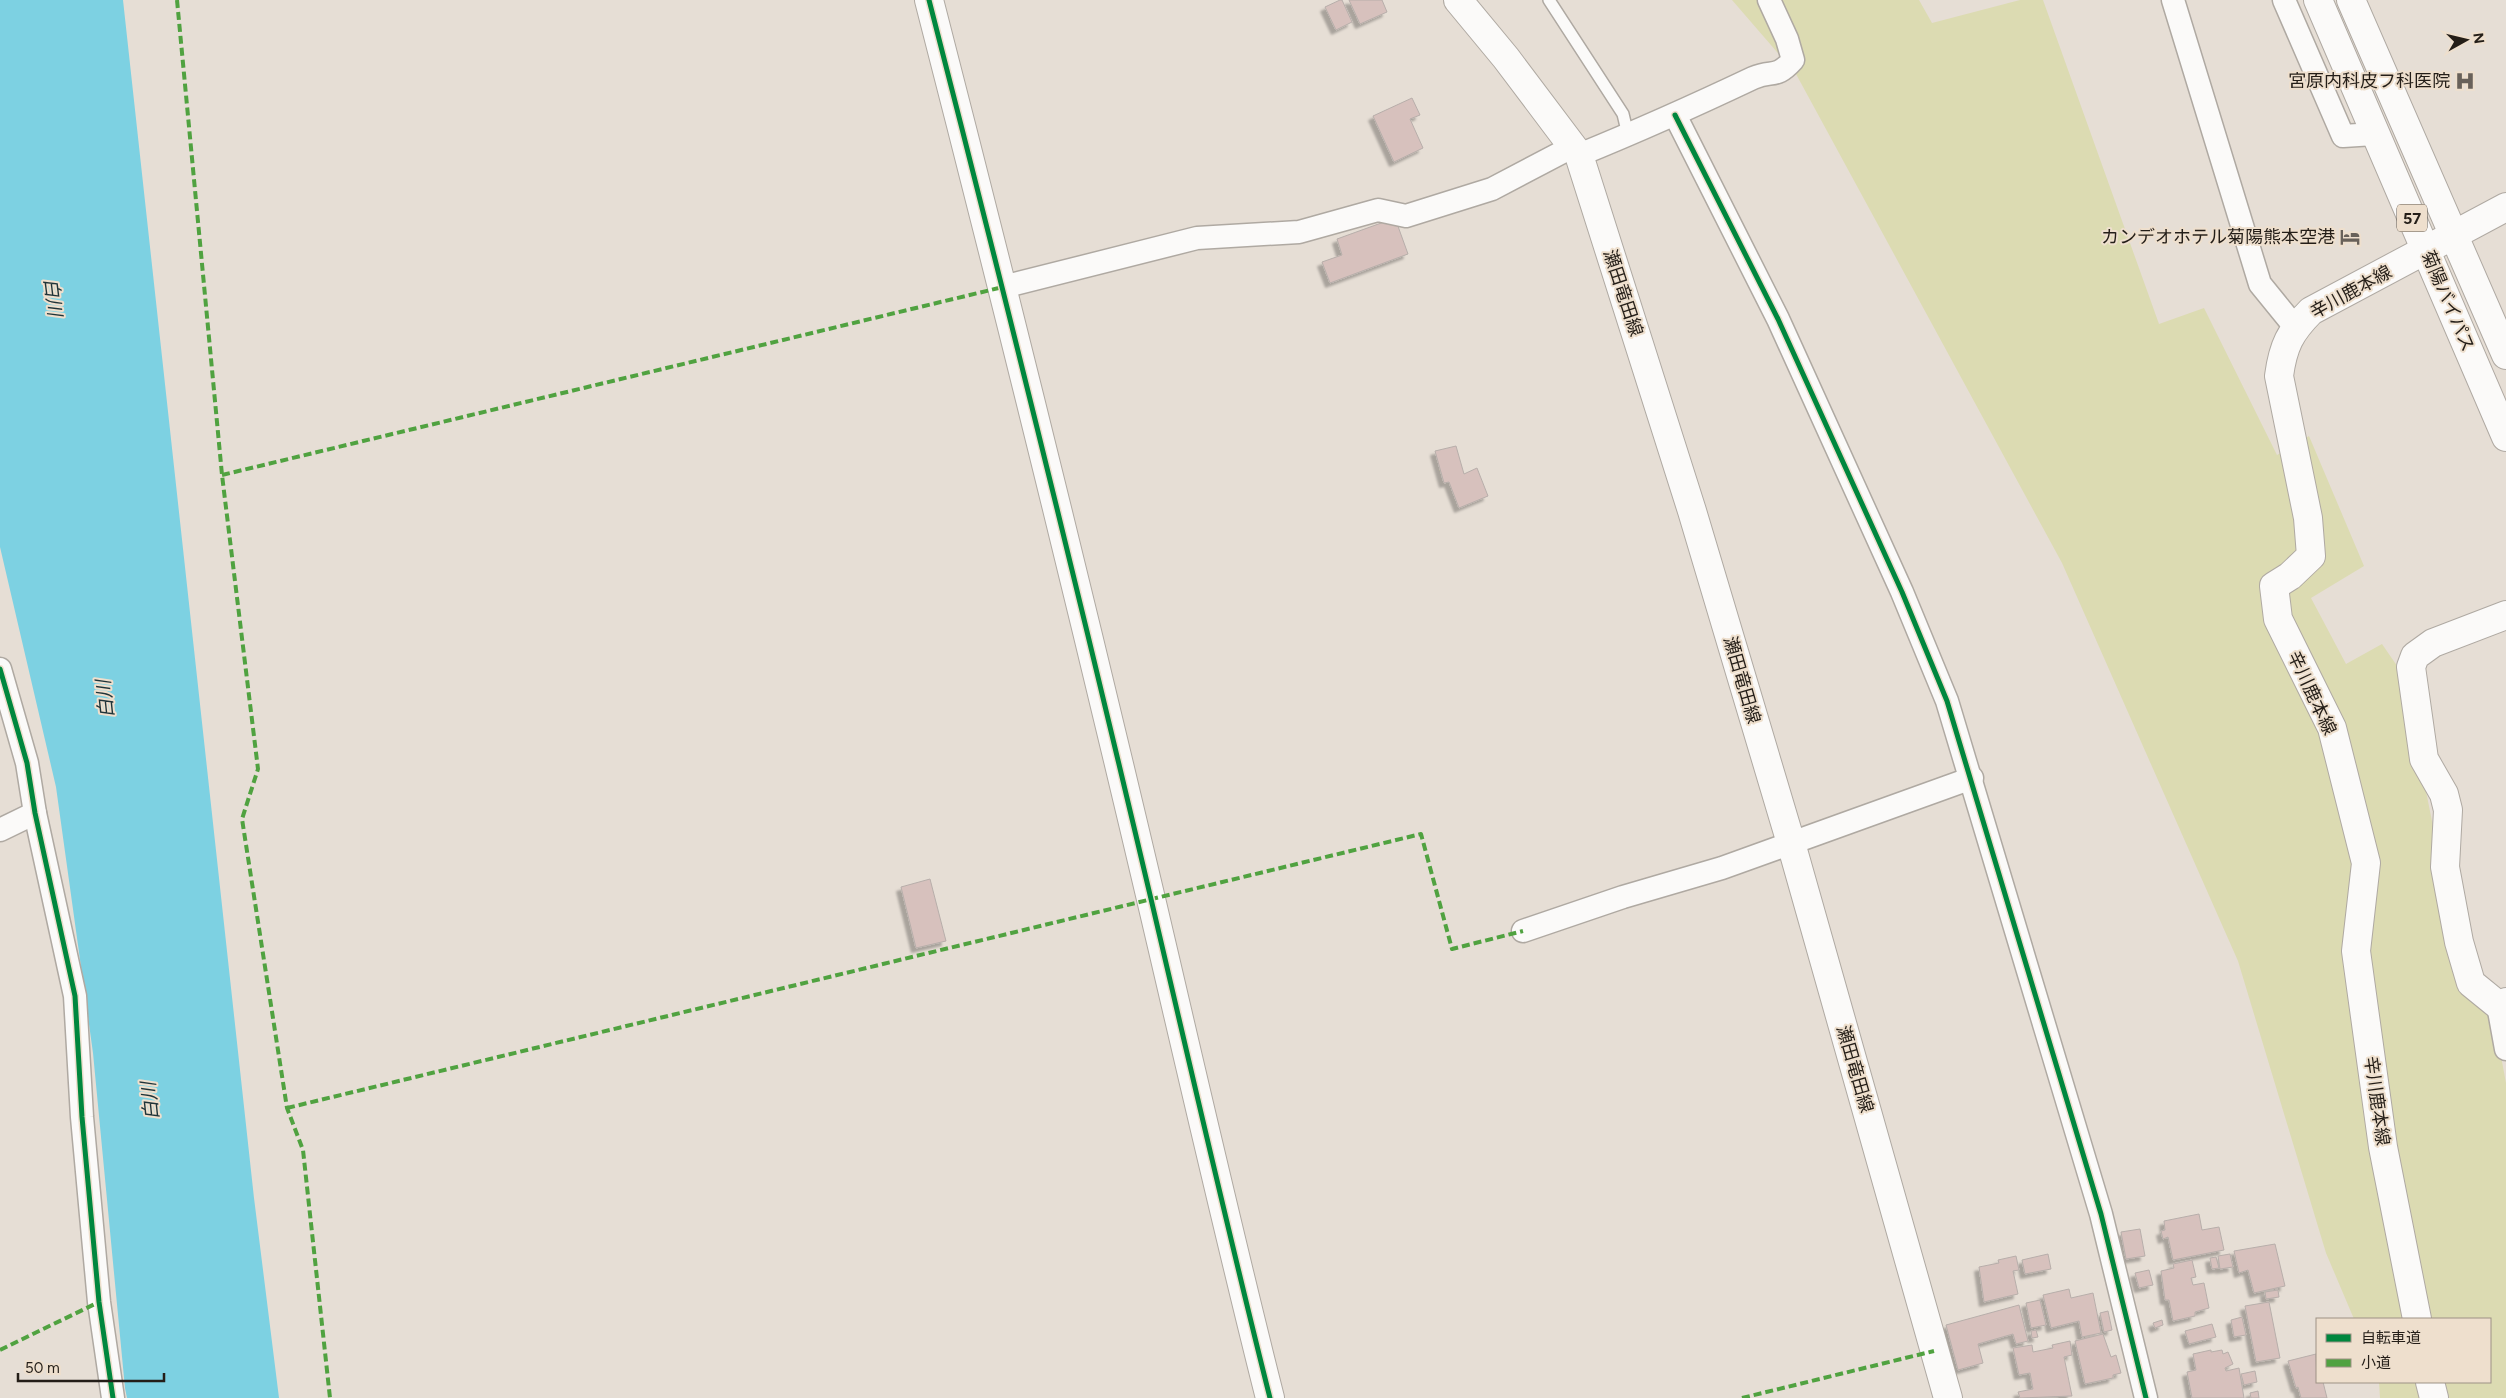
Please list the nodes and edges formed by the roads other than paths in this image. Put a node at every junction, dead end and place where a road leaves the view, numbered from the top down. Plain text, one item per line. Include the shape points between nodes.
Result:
1 (929, 0) edge
2 (1458, 0) edge
3 (1548, 0) edge
4 (1769, 0) edge
5 (2173, 0) edge
6 (2284, 0) edge
7 (2318, 0) edge
8 (2351, 0) edge
9 (1675, 115) junction
10 (2374, 134) junction
11 (1628, 135) junction
12 (1576, 151) junction
13 (2506, 207) edge
14 (2454, 235) junction
15 (2426, 250) junction
16 (1003, 287) junction
17 (2295, 327) junction
18 (2506, 355) edge
19 (2506, 437) edge
20 (2506, 615) edge
21 (0, 669) edge
22 (1972, 778) junction
23 (35, 813) junction
24 (0, 830) edge
25 (1791, 844) junction
26 (1523, 932) dead end
27 (2502, 1004) edge
28 (2506, 1049) edge
29 (2417, 1318) edge
30 (2430, 1383) edge
31 (113, 1398) edge
32 (1270, 1398) edge
33 (1948, 1398) edge
34 (2146, 1398) edge
35 (2434, 1398) edge

1 - 16 main road
2 - 12 main road, 瀬田竜田線
3 - 11 lane via 1623,114
4 - 9 street via 1793,60 1782,72 1757,77
5 - 17 street via 2260,284
6 - 10 street via 2343,136
7 - 10 main road, 菊陽バイパス / 57
8 - 14 main road, 菊陽バイパス / 57
9 - 11 street
9 - 22 street via 1778,319 1902,592 1947,701
10 - 15 main road, 菊陽バイパス / 57
11 - 12 street
12 - 16 street via 1492,189 1406,216 1378,210 1299,232 1197,238
12 - 25 main road, 瀬田竜田線 via 1692,511
13 - 14 main road, 辛川鹿本線
14 - 15 main road, 辛川鹿本線
14 - 18 main road, 菊陽バイパス / 57
15 - 17 main road, 辛川鹿本線 via 2312,311
15 - 19 main road, 菊陽バイパス / 57
16 - 32 main road
17 - 29 main road, 辛川鹿本線 via 2282,352 2280,376 2308,518 2311,556 2274,586 2278,619 2332,728 2366,863 2356,951 2383,1147
20 - 27 main road via 2433,643 2415,656 2411,667 2424,759 2444,794 2448,810 2445,868 2459,942 2471,983
21 - 23 street via 27,763
22 - 25 street
22 - 34 street via 2102,1214
23 - 24 street
23 - 31 street via 75,996 99,1302
25 - 26 street
25 - 33 main road, 瀬田竜田線
27 - 28 street
30 - 35 main road

